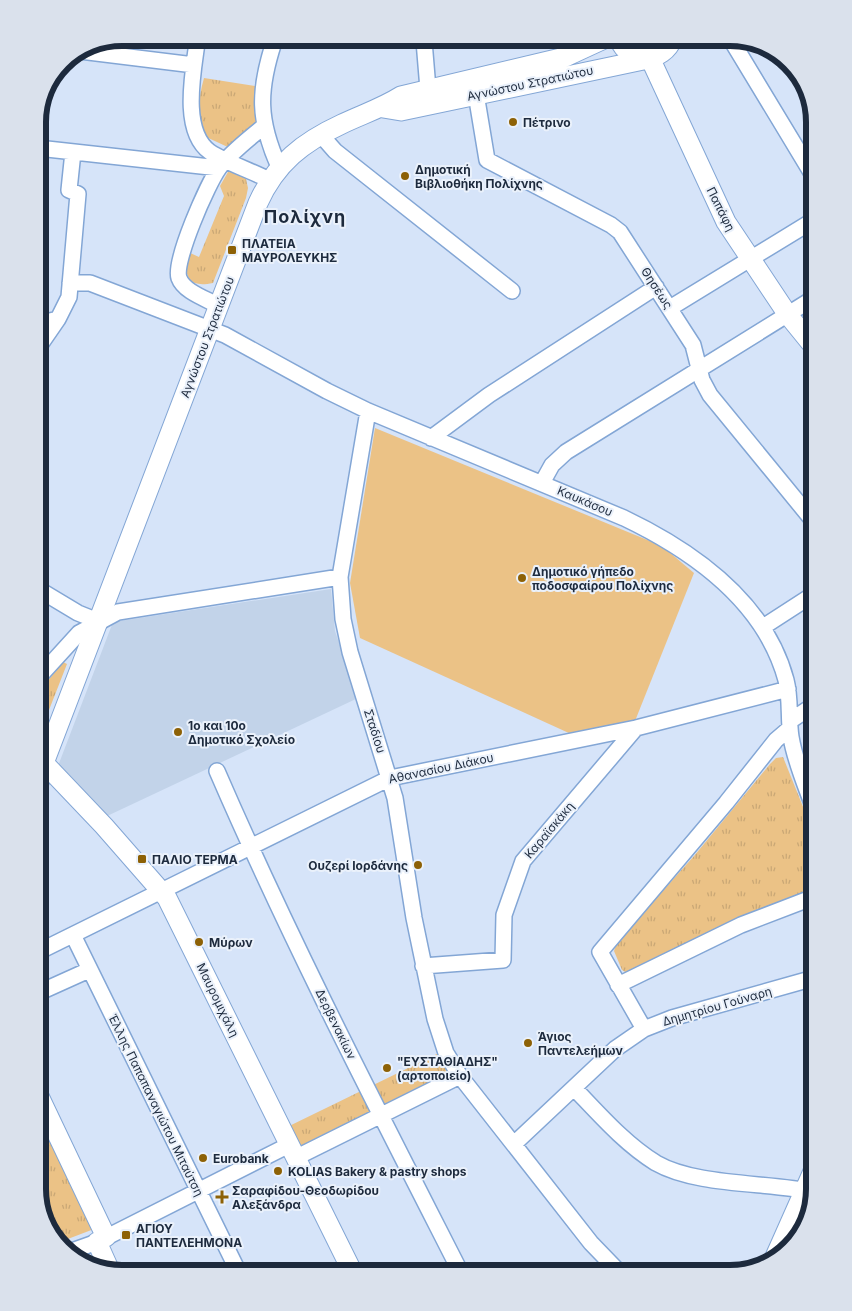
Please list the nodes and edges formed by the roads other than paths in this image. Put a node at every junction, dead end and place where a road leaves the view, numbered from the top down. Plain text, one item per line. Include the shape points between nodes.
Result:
1 (197, 46) edge
2 (273, 46) edge
3 (424, 46) edge
4 (572, 46) edge
5 (591, 46) edge
6 (622, 46) edge
7 (668, 46) edge
8 (735, 46) edge
9 (92, 52) edge
10 (649, 58) junction
11 (559, 59) junction
12 (194, 65) junction
13 (428, 89) junction
14 (476, 94) junction
15 (383, 108) junction
16 (264, 126) junction
17 (321, 135) junction
18 (46, 149) edge
19 (72, 152) junction
20 (223, 164) junction
21 (806, 164) edge
22 (274, 173) junction
23 (806, 225) edge
24 (749, 259) junction
25 (70, 282) junction
26 (656, 287) junction
27 (512, 290) dead end
28 (806, 303) edge
29 (219, 306) junction
30 (670, 308) junction
31 (788, 314) junction
32 (58, 318) junction
33 (46, 322) edge
34 (210, 328) junction
35 (46, 336) edge
36 (806, 337) edge
37 (699, 369) junction
38 (368, 412) junction
39 (431, 438) junction
40 (542, 483) junction
41 (806, 512) edge
42 (340, 577) junction
43 (46, 594) edge
44 (806, 599) edge
45 (98, 621) junction
46 (763, 627) junction
47 (46, 669) edge
48 (788, 689) junction
49 (806, 712) edge
50 (790, 725) junction
51 (636, 728) junction
52 (46, 752) edge
53 (217, 771) dead end
54 (46, 773) edge
55 (390, 778) junction
56 (806, 786) edge
57 (250, 848) junction
58 (163, 891) junction
59 (806, 900) edge
60 (74, 935) junction
61 (46, 948) edge
62 (423, 966) junction
63 (90, 970) junction
64 (806, 980) edge
65 (618, 985) junction
66 (46, 989) edge
67 (644, 1029) junction
68 (460, 1076) junction
69 (574, 1088) junction
70 (46, 1112) edge
71 (381, 1116) junction
72 (514, 1144) junction
73 (292, 1151) junction
74 (806, 1190) edge
75 (198, 1192) junction
76 (804, 1201) edge
77 (101, 1239) junction
78 (782, 1244) edge
79 (76, 1249) edge
80 (108, 1263) edge
81 (235, 1265) edge
82 (349, 1265) edge
83 (457, 1265) edge
84 (612, 1265) edge

1 - 12 street
2 - 16 street via 262,85
3 - 13 street
4 - 11 street
5 - 11 street, Αγνώστου Στρατιώτου
6 - 10 street via 631,54
7 - 10 street, Αγνώστου Στρατιώτου via 665,52
8 - 21 street
9 - 12 street
10 - 14 street, Αγνώστου Στρατιώτου
10 - 24 street, Παπάφη via 721,212
11 - 13 street, Αγνώστου Στρατιώτου
12 - 20 street via 192,104 196,133
13 - 15 street, Αγνώστου Στρατιώτου via 401,96
14 - 15 street, Αγνώστου Στρατιώτου via 401,111
14 - 26 street, Θησέως via 487,160 616,228
15 - 17 street, Αγνώστου Στρατιώτου
16 - 20 street
16 - 22 street
17 - 22 street, Αγνώστου Στρατιώτου
17 - 27 street via 335,151
18 - 19 street
19 - 20 street
19 - 25 street via 68,190 78,194
20 - 22 street
20 - 29 street via 201,204 178,271 179,280 188,289
22 - 29 street, Αγνώστου Στρατιώτου
23 - 24 street
24 - 30 street
24 - 31 street, Παπάφη
25 - 32 street via 66,305
25 - 34 street, Καυκάσου via 90,283
26 - 30 street, Θησέως
26 - 39 street via 489,395
28 - 31 street
29 - 34 street, Αγνώστου Στρατιώτου
30 - 37 street, Θησέως via 693,345
31 - 36 street, Παπάφη
31 - 37 street
32 - 33 street
32 - 35 street
34 - 38 street, Καυκάσου
34 - 45 street, Αγνώστου Στρατιώτου
37 - 40 street via 566,452 552,464
37 - 41 street, Θησέως via 703,383 717,405
38 - 39 street, Καυκάσου
38 - 42 street, Σταδίου
39 - 40 street, Καυκάσου
40 - 46 street, Καυκάσου via 624,518 674,546 724,584
42 - 45 street via 124,610
42 - 55 street, Σταδίου via 343,619 350,652
43 - 45 street
44 - 46 street
45 - 47 street via 79,633
45 - 52 street, Αγνώστου Στρατιώτου
46 - 48 street, Καυκάσου via 777,655
48 - 50 street, Καυκάσου
48 - 51 street, Αθανασίου Διάκου
49 - 50 street
50 - 56 street, Καυκάσου via 795,756
50 - 65 street via 600,952
51 - 55 street, Αθανασίου Διάκου
51 - 62 street, Καραϊσκάκη via 523,861 504,914 503,960
53 - 57 street, Δερβενακίων
54 - 58 street, Μαυρομιχάλη
55 - 57 street, Αθανασίου Διάκου
55 - 62 street, Σταδίου
57 - 58 street, Αθανασίου Διάκου
57 - 71 street, Δερβενακίων
58 - 60 street, Αθανασίου Διάκου
58 - 73 street, Μαυρομιχάλη
59 - 65 street via 741,925
60 - 61 street, Αθανασίου Διάκου
60 - 63 street, Έλλης Παπαπαναγιώτου Μιταύτση
62 - 68 street, Σταδίου via 438,1031
63 - 66 street
63 - 75 street, Έλλης Παπαπαναγιώτου Μιταύτση
64 - 67 street, Δημητρίου Γούναρη
65 - 67 street
67 - 69 street, Δημητρίου Γούναρη via 615,1049
68 - 71 street
68 - 72 street, Σταδίου
69 - 72 street, Δημητρίου Γούναρη
69 - 74 street via 637,1149 674,1171 696,1177
70 - 77 street
71 - 73 street
71 - 83 street, Δερβενακίων
72 - 84 street, Σταδίου
73 - 75 street
73 - 82 street, Μαυρομιχάλη
75 - 77 street
75 - 81 street, Έλλης Παπαπαναγιώτου Μιταύτση
76 - 78 street
77 - 79 street
77 - 80 street

